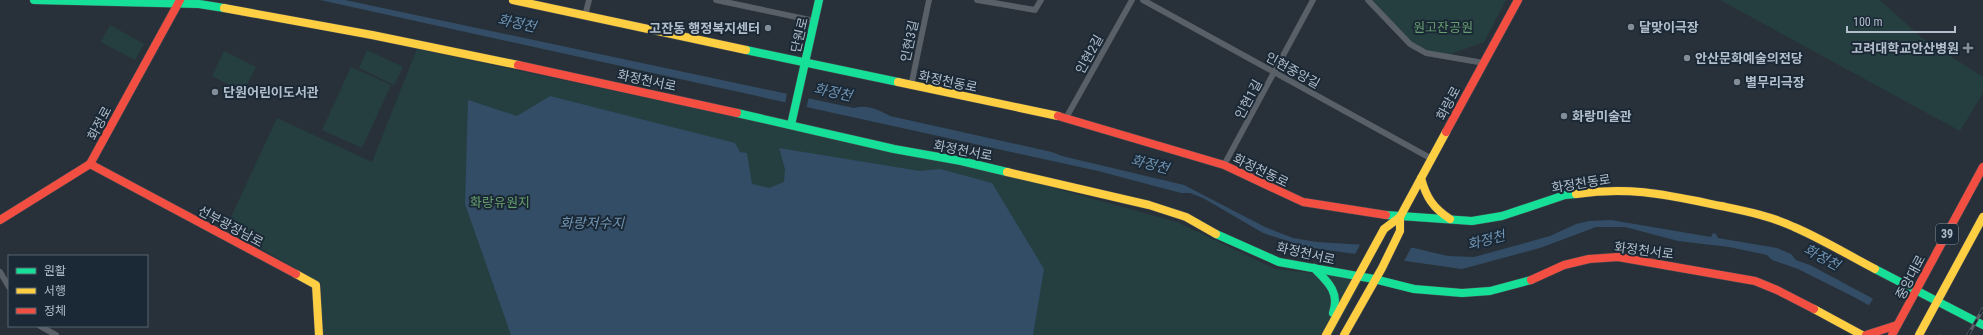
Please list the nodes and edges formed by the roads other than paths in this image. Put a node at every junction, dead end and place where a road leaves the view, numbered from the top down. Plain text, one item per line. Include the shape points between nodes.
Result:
1 (34, 0) edge
2 (513, 0) edge
3 (589, 0) edge
4 (716, 0) edge
5 (819, 0) edge
6 (929, 0) edge
7 (977, 0) edge
8 (1041, 0) edge
9 (1132, 0) edge
10 (1143, 0) edge
11 (1313, 0) edge
12 (1368, 0) edge
13 (1518, 0) edge
14 (179, 2) edge
15 (585, 16) junction
16 (815, 21) junction
17 (806, 61) junction
18 (1484, 63) junction
19 (1274, 72) junction
20 (911, 86) junction
21 (1066, 118) junction
22 (792, 121) junction
23 (1432, 159) junction
24 (90, 164) junction
25 (1224, 165) junction
26 (1983, 167) edge
27 (1421, 178) junction
28 (1400, 217) junction
29 (1983, 217) edge
30 (0, 220) edge
31 (1451, 220) junction
32 (1313, 268) junction
33 (0, 272) edge
34 (1358, 276) junction
35 (1374, 279) junction
36 (8, 285) edge
37 (1917, 289) junction
38 (1937, 301) junction
39 (1983, 325) edge
40 (42, 327) edge
41 (1890, 333) edge
42 (56, 335) edge
43 (318, 335) edge
44 (1326, 335) edge
45 (1344, 335) edge
46 (1862, 335) edge
47 (1866, 335) edge
48 (1919, 335) edge

1 - 14 street, 화정천서로
2 - 15 street, 화정천동로
3 - 15 street
4 - 16 street
5 - 16 street, 단원로
6 - 20 street, 인현3길
7 - 8 street via 1035,10
9 - 21 street, 인현2길
10 - 19 street, 인현중앙길
11 - 19 street, 인현1길
12 - 18 street via 1410,44 1426,53
13 - 18 street, 화랑로
14 - 22 street, 화정천서로 via 372,35
14 - 24 street, 화정로
15 - 17 street, 화정천동로
16 - 17 street, 단원로
17 - 20 street, 화정천동로
17 - 22 street, 단원로
18 - 23 street, 화랑로
19 - 23 street, 인현중앙길
19 - 25 street, 인현1길
20 - 21 street, 화정천동로
21 - 25 street, 화정천동로
22 - 32 street, 화정천서로 via 894,149 961,160 1149,205 1186,217 1280,262
23 - 27 street, 화랑로
24 - 30 street, 화정로
24 - 43 street, 선부광장남로 via 316,285
25 - 28 street, 화정천동로 via 1285,196 1303,202
26 - 37 street, 중앙대로 / 39
27 - 28 street, 화랑로
27 - 31 street via 1425,196 1434,210
28 - 31 street, 화정천동로
28 - 34 street, 화랑로 via 1384,229
28 - 35 street, 화랑로 via 1400,231
29 - 38 street, 39
31 - 37 street, 화정천동로 via 1502,216 1565,195 1603,190 1660,193 1762,216 1793,226
32 - 34 street, 화정천서로
32 - 44 street via 1331,285 1337,298
33 - 36 street
34 - 35 street, 화정천서로
34 - 44 street, 화랑로
35 - 45 street, 화랑로
35 - 46 street, 화정천서로 via 1414,288 1462,294 1490,291 1528,281 1589,259 1618,257 1755,281 1778,290
37 - 38 street, 화정천동로
37 - 41 street, 중앙대로 / 39
38 - 39 street, 화정천동로
38 - 48 street, 39
40 - 42 street
41 - 47 street

